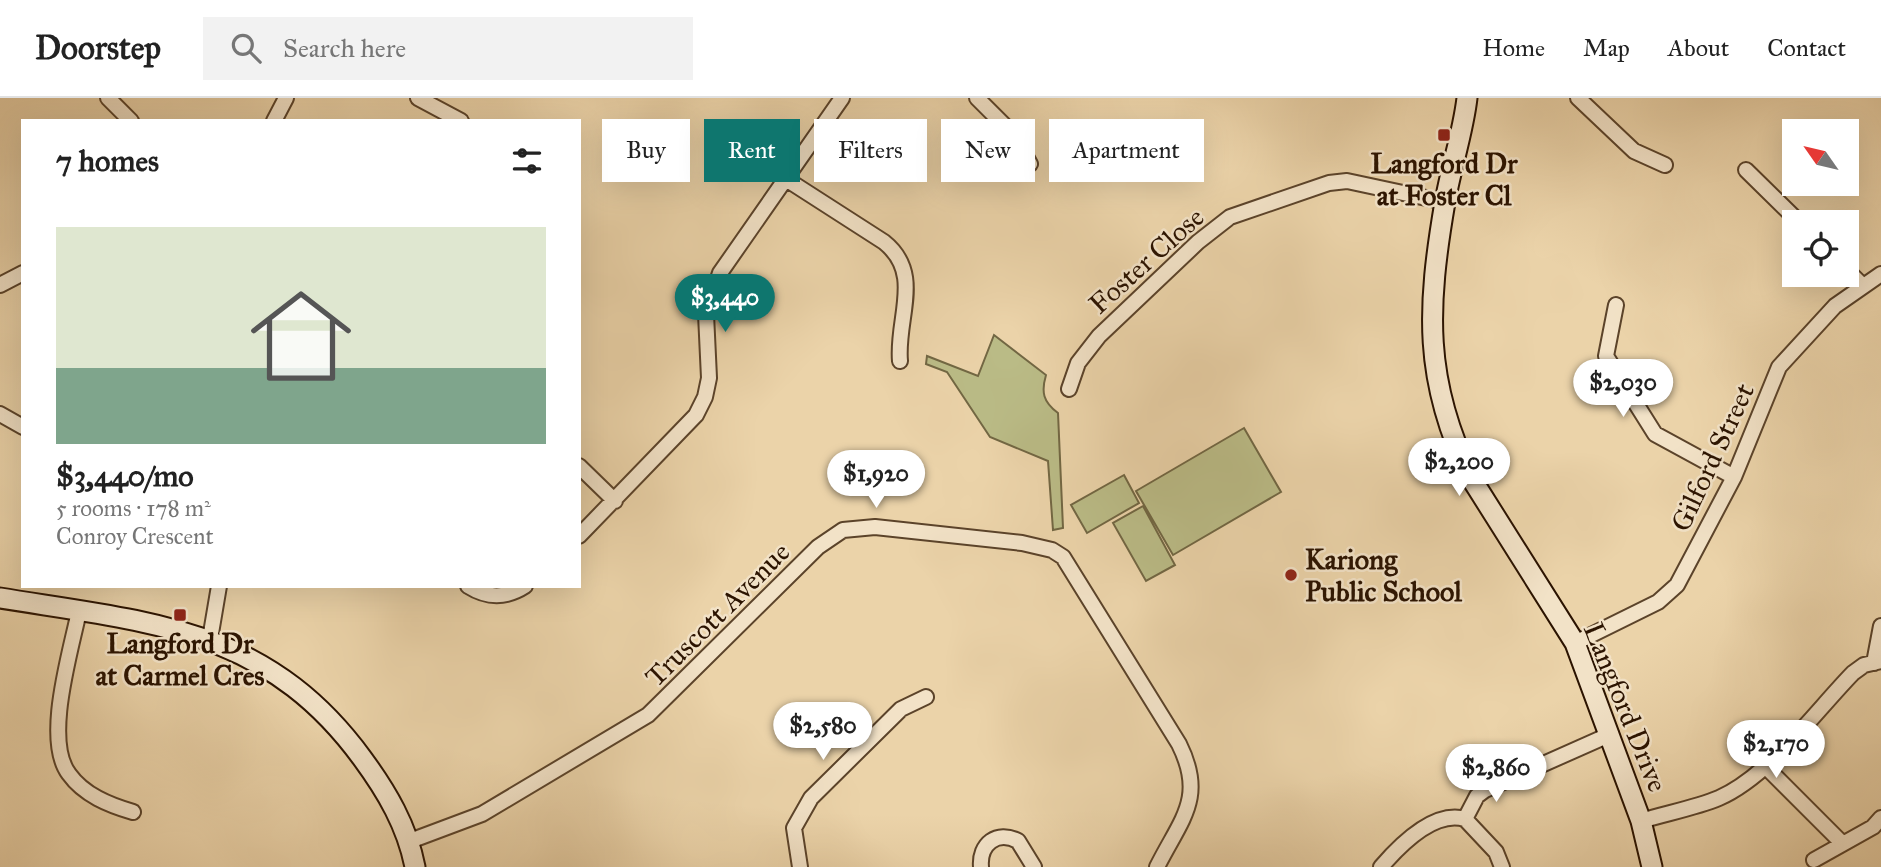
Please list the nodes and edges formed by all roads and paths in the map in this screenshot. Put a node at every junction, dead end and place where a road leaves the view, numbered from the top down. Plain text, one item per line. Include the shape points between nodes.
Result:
1 (108, 98) edge
2 (286, 98) edge
3 (418, 98) edge
4 (842, 98) edge
5 (977, 98) edge
6 (1467, 98) edge
7 (1578, 98) edge
8 (129, 119) edge
9 (275, 119) edge
10 (457, 119) edge
11 (998, 119) edge
12 (800, 159) edge
13 (1665, 165) dead end
14 (1746, 170) dead end
15 (784, 182) edge
16 (791, 182) edge
17 (1445, 202) junction
18 (1787, 210) edge
19 (21, 274) edge
20 (1881, 274) edge
21 (1859, 282) edge
22 (0, 285) edge
23 (1862, 285) junction
24 (1616, 305) dead end
25 (900, 361) dead end
26 (1069, 388) dead end
27 (0, 414) edge
28 (21, 426) edge
29 (581, 468) edge
30 (1734, 477) junction
31 (614, 501) junction
32 (581, 534) edge
33 (219, 588) edge
34 (471, 588) edge
35 (520, 588) edge
36 (0, 598) edge
37 (79, 611) junction
38 (1881, 626) edge
39 (210, 639) junction
40 (1575, 643) junction
41 (1878, 662) edge
42 (926, 697) dead end
43 (1611, 734) junction
44 (1765, 766) junction
45 (133, 812) dead end
46 (1881, 818) edge
47 (1465, 819) junction
48 (1641, 821) junction
49 (410, 841) junction
50 (1842, 843) junction
51 (1814, 860) dead end
52 (415, 867) edge
53 (800, 867) edge
54 (981, 867) edge
55 (1034, 867) edge
56 (1157, 867) edge
57 (1381, 867) edge
58 (1502, 867) edge
59 (1652, 867) edge

1 - 8 street
2 - 9 street
3 - 10 street
4 - 12 street
5 - 11 street
6 - 17 street, Langford Drive
7 - 13 street via 1634,151
14 - 18 street
15 - 31 street via 720,273 710,295 706,314 709,378 696,415
16 - 25 street via 896,254 908,282 899,334
17 - 26 street, Foster Close via 1347,181 1230,217 1098,336
17 - 40 street, Langford Drive via 1431,347 1446,416 1471,478
19 - 22 street
20 - 23 street, Gilford Street
21 - 23 street
23 - 30 street, Gilford Street via 1835,306 1779,367
24 - 30 street via 1605,356 1645,423 1668,443
27 - 28 street
29 - 31 street
30 - 40 street, Gilford Street via 1677,585 1658,602
31 - 32 street
33 - 39 street
34 - 35 street via 499,596
36 - 37 street
37 - 39 street via 158,623
37 - 45 street via 61,708 59,754 68,774 90,794
38 - 41 street
39 - 49 street via 284,680 328,717 371,770
40 - 43 street, Langford Drive
41 - 44 street via 1853,673
42 - 53 street via 901,709 806,804 794,828
43 - 47 street via 1485,790
43 - 48 street, Langford Drive
44 - 48 street via 1719,798
44 - 50 street
46 - 50 street
47 - 57 street via 1453,816 1436,821
47 - 58 street via 1496,852
48 - 59 street, Langford Drive
49 - 52 street
49 - 56 street, Truscott Avenue via 482,814 648,715 818,547 843,530 875,527 1022,543 1063,557 1179,744 1192,776 1190,801
50 - 51 street
54 - 55 street via 983,849 1001,837 1018,841

